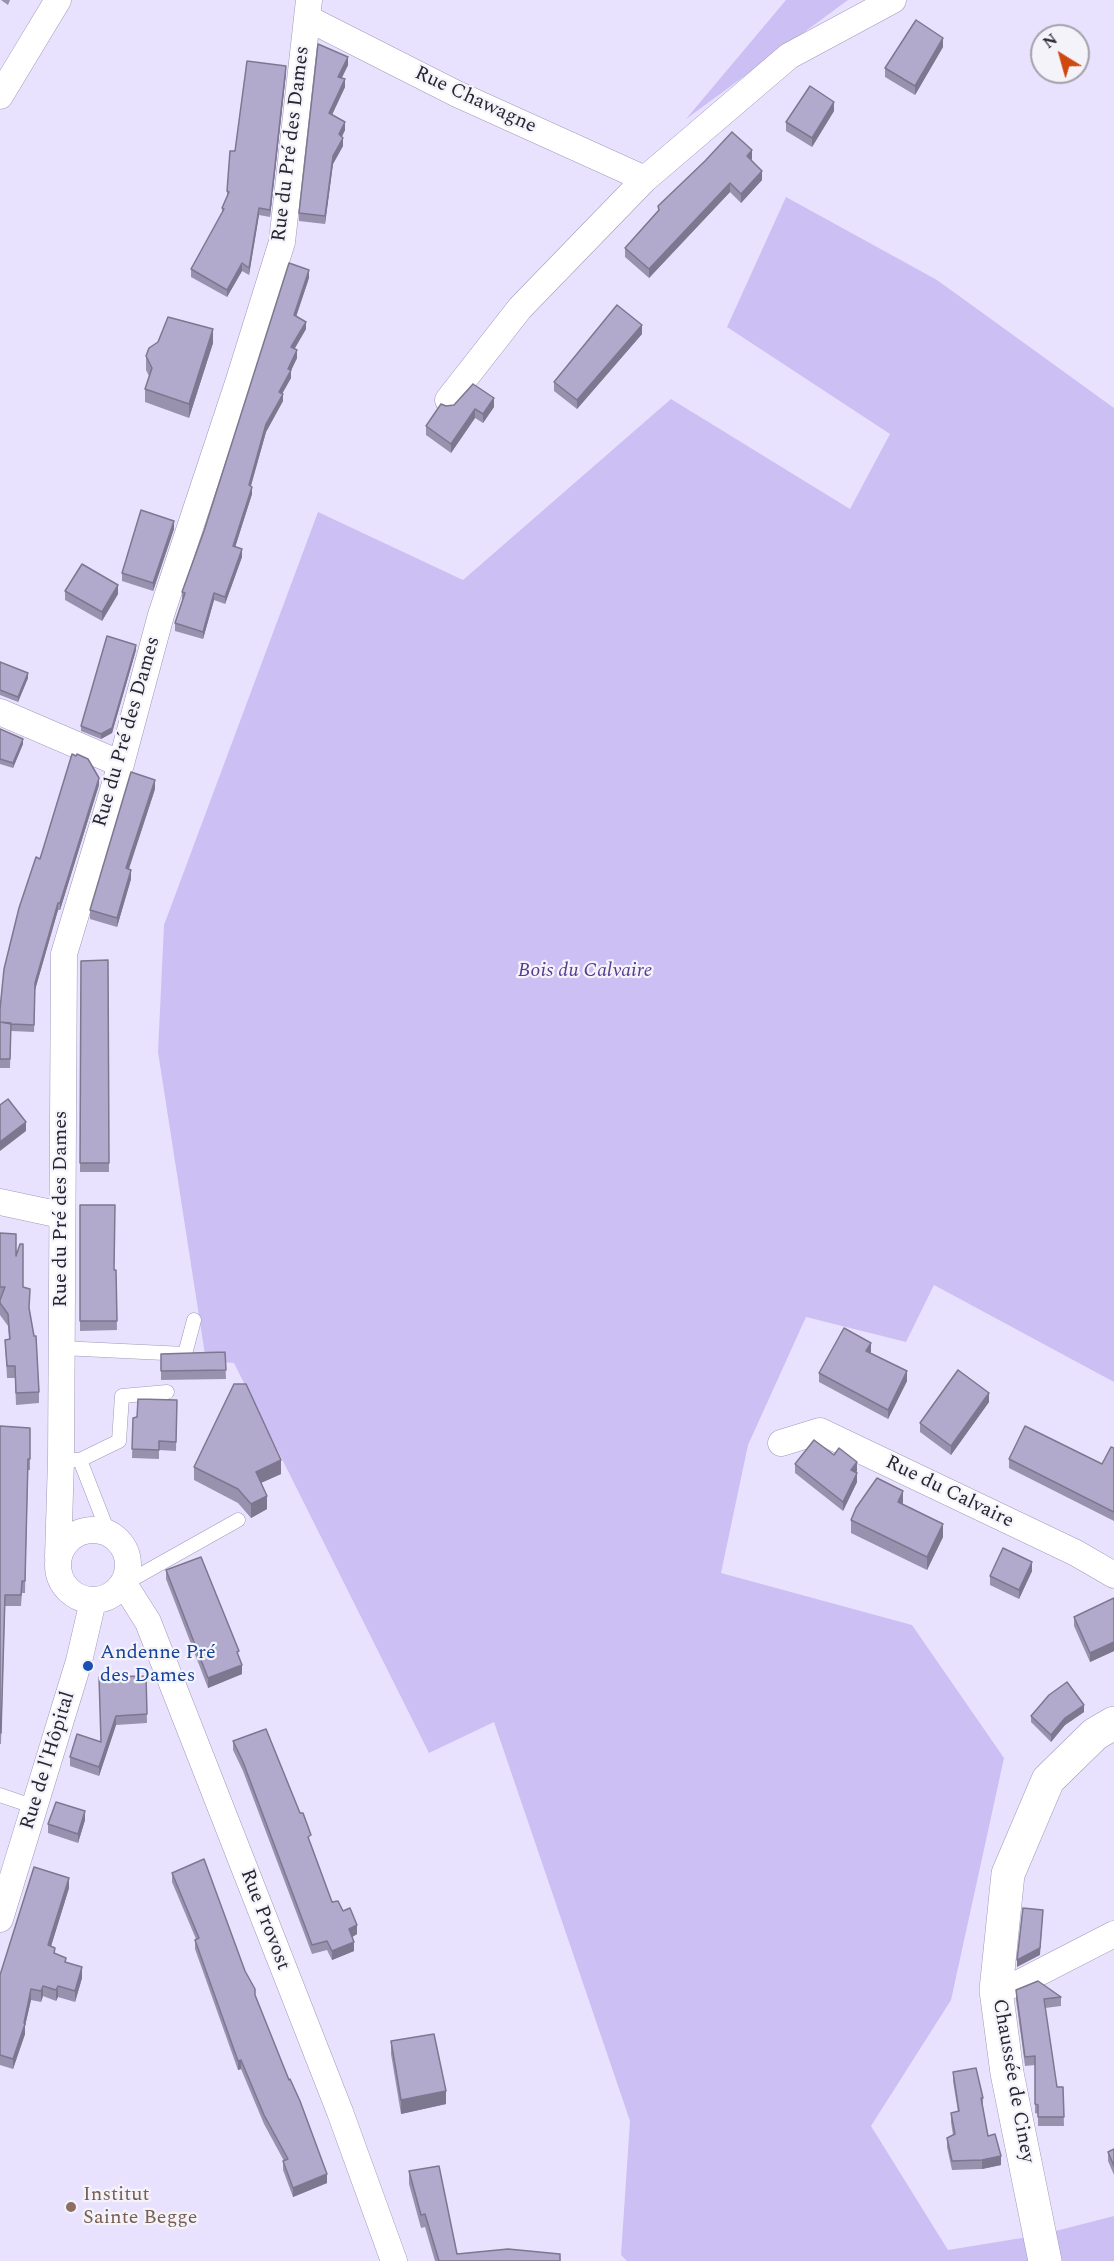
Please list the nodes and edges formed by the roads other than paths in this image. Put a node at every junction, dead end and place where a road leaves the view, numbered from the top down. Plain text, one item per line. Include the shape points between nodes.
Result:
1 (58, 0) edge
2 (893, 0) edge
3 (308, 9) edge
4 (0, 96) edge
5 (645, 179) junction
6 (448, 400) dead end
7 (0, 712) edge
8 (121, 764) junction
9 (0, 1202) edge
10 (61, 1215) junction
11 (194, 1320) dead end
12 (62, 1348) junction
13 (167, 1392) dead end
14 (781, 1443) dead end
15 (68, 1467) junction
16 (238, 1520) dead end
17 (102, 1531) junction
18 (58, 1557) junction
19 (1114, 1575) edge
20 (124, 1584) junction
21 (93, 1601) junction
22 (1114, 1723) edge
23 (0, 1795) edge
24 (35, 1807) junction
25 (0, 1919) edge
26 (1114, 1934) edge
27 (996, 1990) junction
28 (394, 2261) edge
29 (1044, 2261) edge

1 - 4 street
2 - 5 street via 789,56
3 - 5 street, Rue Chawagne via 457,94
3 - 8 street, Rue du Pré des Dames via 282,242 161,615
5 - 6 street via 520,308
7 - 8 street
8 - 10 street, Rue du Pré des Dames via 64,954
9 - 10 street
10 - 12 street, Rue du Pré des Dames
11 - 12 lane via 185,1354
12 - 15 street, Rue du Pré des Dames
13 - 15 lane via 122,1396 119,1442
14 - 19 street, Rue du Calvaire via 820,1431 1076,1553
15 - 17 street, Rue du Pré des Dames via 74,1510
15 - 18 street, Rue du Pré des Dames
16 - 20 lane
17 - 18 street via 83,1530 72,1536
17 - 20 street via 118,1539 126,1550 129,1562
18 - 21 street via 62,1582 70,1592
20 - 21 street via 116,1593
20 - 28 street, Rue Provost via 148,1622 340,2112
21 - 24 street, Rue de l'Hôpital
22 - 27 main road, Chaussée de Ciney via 1095,1734 1048,1780 1008,1874
23 - 24 lane
24 - 25 street, Rue de l'Hôpital
26 - 27 street via 1019,1983
27 - 29 main road, Chaussée de Ciney via 1006,2073

